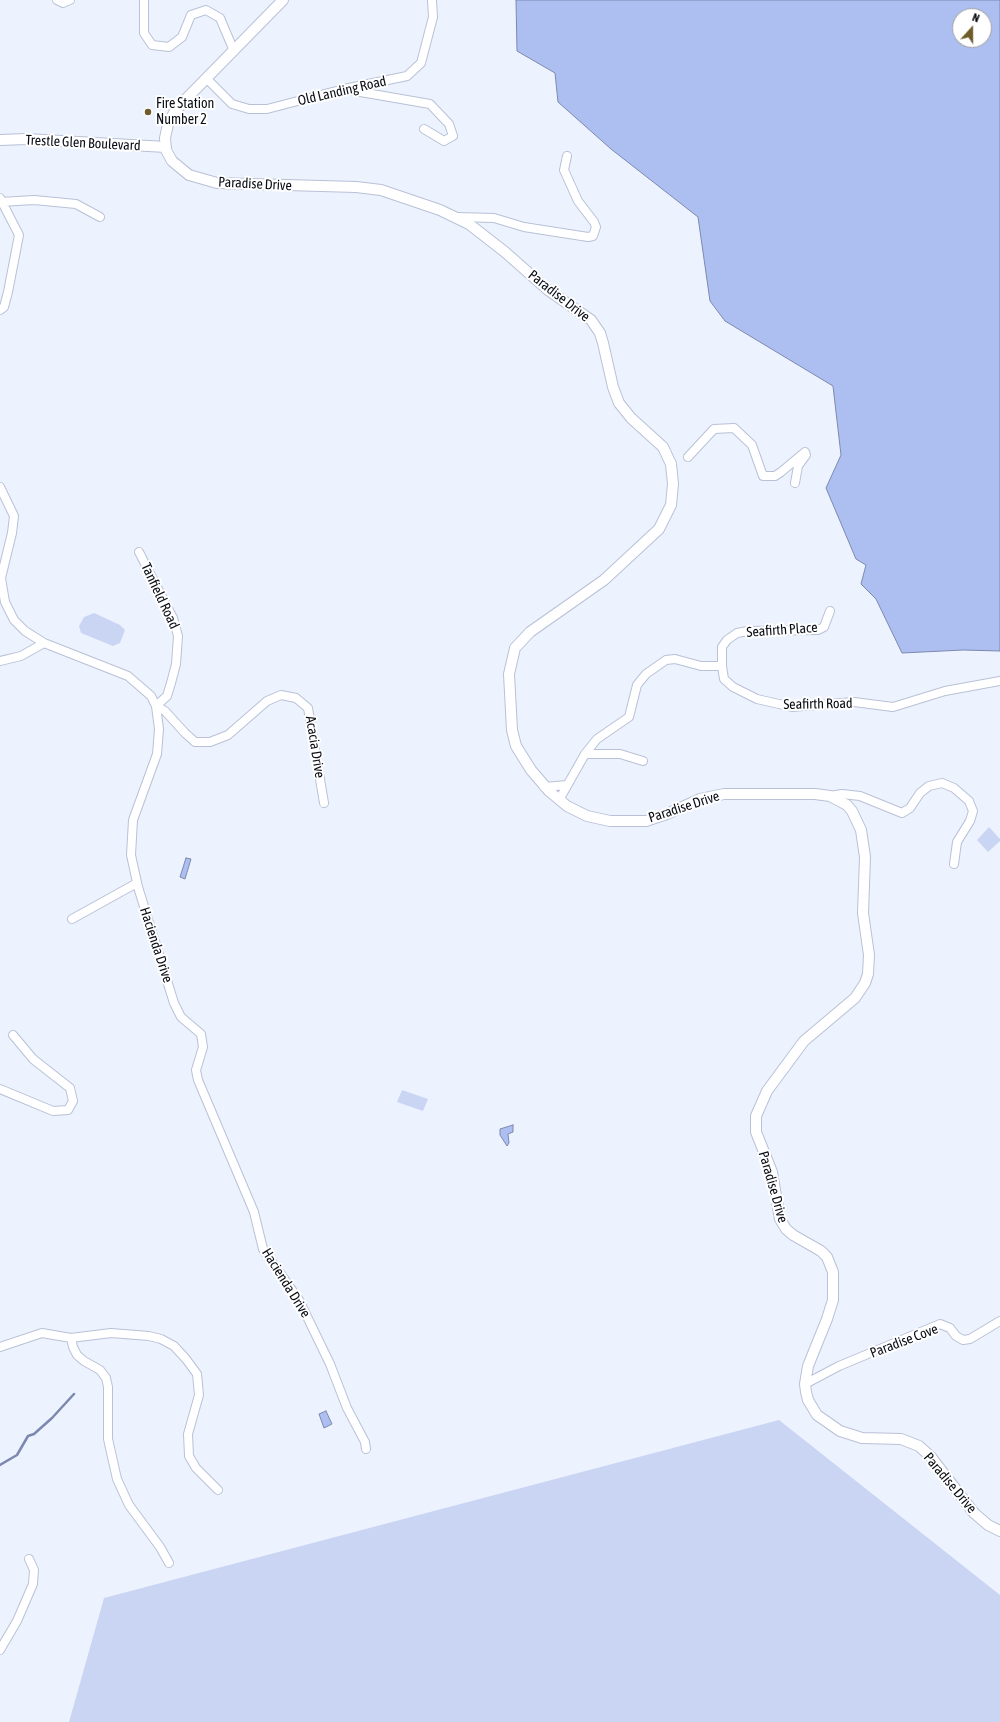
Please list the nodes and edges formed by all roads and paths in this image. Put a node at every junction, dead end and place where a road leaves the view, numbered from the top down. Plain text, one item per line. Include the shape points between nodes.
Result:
1 (56, 0) edge
2 (70, 0) edge
3 (144, 0) edge
4 (283, 0) edge
5 (432, 0) edge
6 (234, 51) junction
7 (206, 78) junction
8 (344, 89) junction
9 (424, 129) dead end
10 (0, 140) edge
11 (166, 148) junction
12 (567, 156) dead end
13 (1, 201) edge
14 (100, 217) dead end
15 (456, 217) junction
16 (0, 310) edge
17 (688, 456) dead end
18 (795, 483) dead end
19 (0, 487) edge
20 (138, 552) dead end
21 (830, 611) dead end
22 (44, 643) junction
23 (0, 661) edge
24 (722, 666) junction
25 (1000, 681) edge
26 (156, 706) junction
27 (585, 754) junction
28 (643, 761) dead end
29 (567, 785) junction
30 (544, 787) junction
31 (830, 796) junction
32 (559, 800) junction
33 (324, 803) dead end
34 (954, 864) dead end
35 (137, 883) junction
36 (72, 919) dead end
37 (13, 1035) dead end
38 (0, 1089) edge
39 (1000, 1321) edge
40 (71, 1338) junction
41 (0, 1347) edge
42 (805, 1384) junction
43 (366, 1449) dead end
44 (218, 1490) dead end
45 (1000, 1531) edge
46 (30, 1560) dead end
47 (169, 1563) dead end
48 (0, 1650) edge

1 - 2 street via 63,3
3 - 6 street via 144,33 152,45 169,47 182,37 190,15 206,10 220,18
4 - 6 street
5 - 8 street, Old Landing Road via 433,17 421,63 407,76
6 - 7 street
7 - 8 street, Old Landing Road via 232,104 249,109 267,109
7 - 11 street via 171,117 166,132
8 - 9 street via 430,104 449,124 453,136 444,141
10 - 11 street, Trestle Glen Boulevard via 26,139
11 - 15 street, Paradise Drive via 178,168 206,181 381,190
12 - 15 street via 564,170 578,201 594,222 594,236 524,227 494,218
13 - 14 street via 34,200 76,204
13 - 16 street via 19,235 8,292 4,307
15 - 30 street, Paradise Drive via 484,235 548,290 591,320 600,333 619,403 631,418 663,447 673,473 671,505 659,529 604,580 530,632 515,648 509,674 513,736 522,757
17 - 18 street via 714,429 734,428 752,445 763,476 775,476 805,452 806,455 798,466
19 - 22 street, Hacienda Drive via 14,516 2,578 5,602 14,620 25,631
20 - 26 street, Tanfield Road via 173,618 178,636 176,664 167,696
21 - 24 street, Seafirth Place via 824,627 818,630 737,633 722,647
22 - 23 street via 21,656
22 - 26 street, Hacienda Drive via 128,676 151,696
24 - 25 street, Seafirth Road via 724,679 733,687 757,699 792,707 854,702 893,707 945,690
24 - 27 street via 701,666 675,659 666,660 646,674 637,686 629,717 596,739
26 - 33 street, Acacia Drive via 165,711 195,742 210,742 228,735 267,701 281,695 296,698 308,708
26 - 35 street, Hacienda Drive via 159,729 157,754 133,820 131,855
27 - 28 street via 620,754
27 - 29 street
29 - 30 street
29 - 32 street
30 - 32 street, Paradise Drive
31 - 32 street, Paradise Drive via 724,794 700,799 656,818 632,822 591,817
31 - 34 street via 860,796 902,813 910,808 920,793 929,786 942,783 954,788 969,801 973,811 957,842
31 - 42 street, Paradise Drive via 840,800 852,811 864,838 862,905 869,955 868,974 855,998 813,1032 793,1055 762,1098 755,1125 772,1172 780,1219 793,1235 827,1257 833,1272 833,1300 808,1366
35 - 36 street
35 - 43 street, Hacienda Drive via 174,1003 181,1017 201,1034 202,1047 196,1070 198,1080 254,1212 263,1249 299,1300 330,1364
37 - 38 street via 33,1059 70,1088 73,1101 68,1110 53,1111
39 - 42 street, Paradise Cove via 970,1339 963,1340 950,1328 940,1324 838,1366
40 - 41 street via 42,1333
40 - 44 street via 104,1333 149,1336 174,1346 197,1374 199,1395 189,1428 188,1451 193,1465
40 - 47 street via 77,1355 100,1370 106,1378 108,1439 120,1488 133,1512 155,1539
42 - 45 street, Paradise Drive via 808,1400 817,1415 840,1431 862,1438 901,1439 919,1446 974,1513
46 - 48 street via 34,1570 33,1584 17,1621

